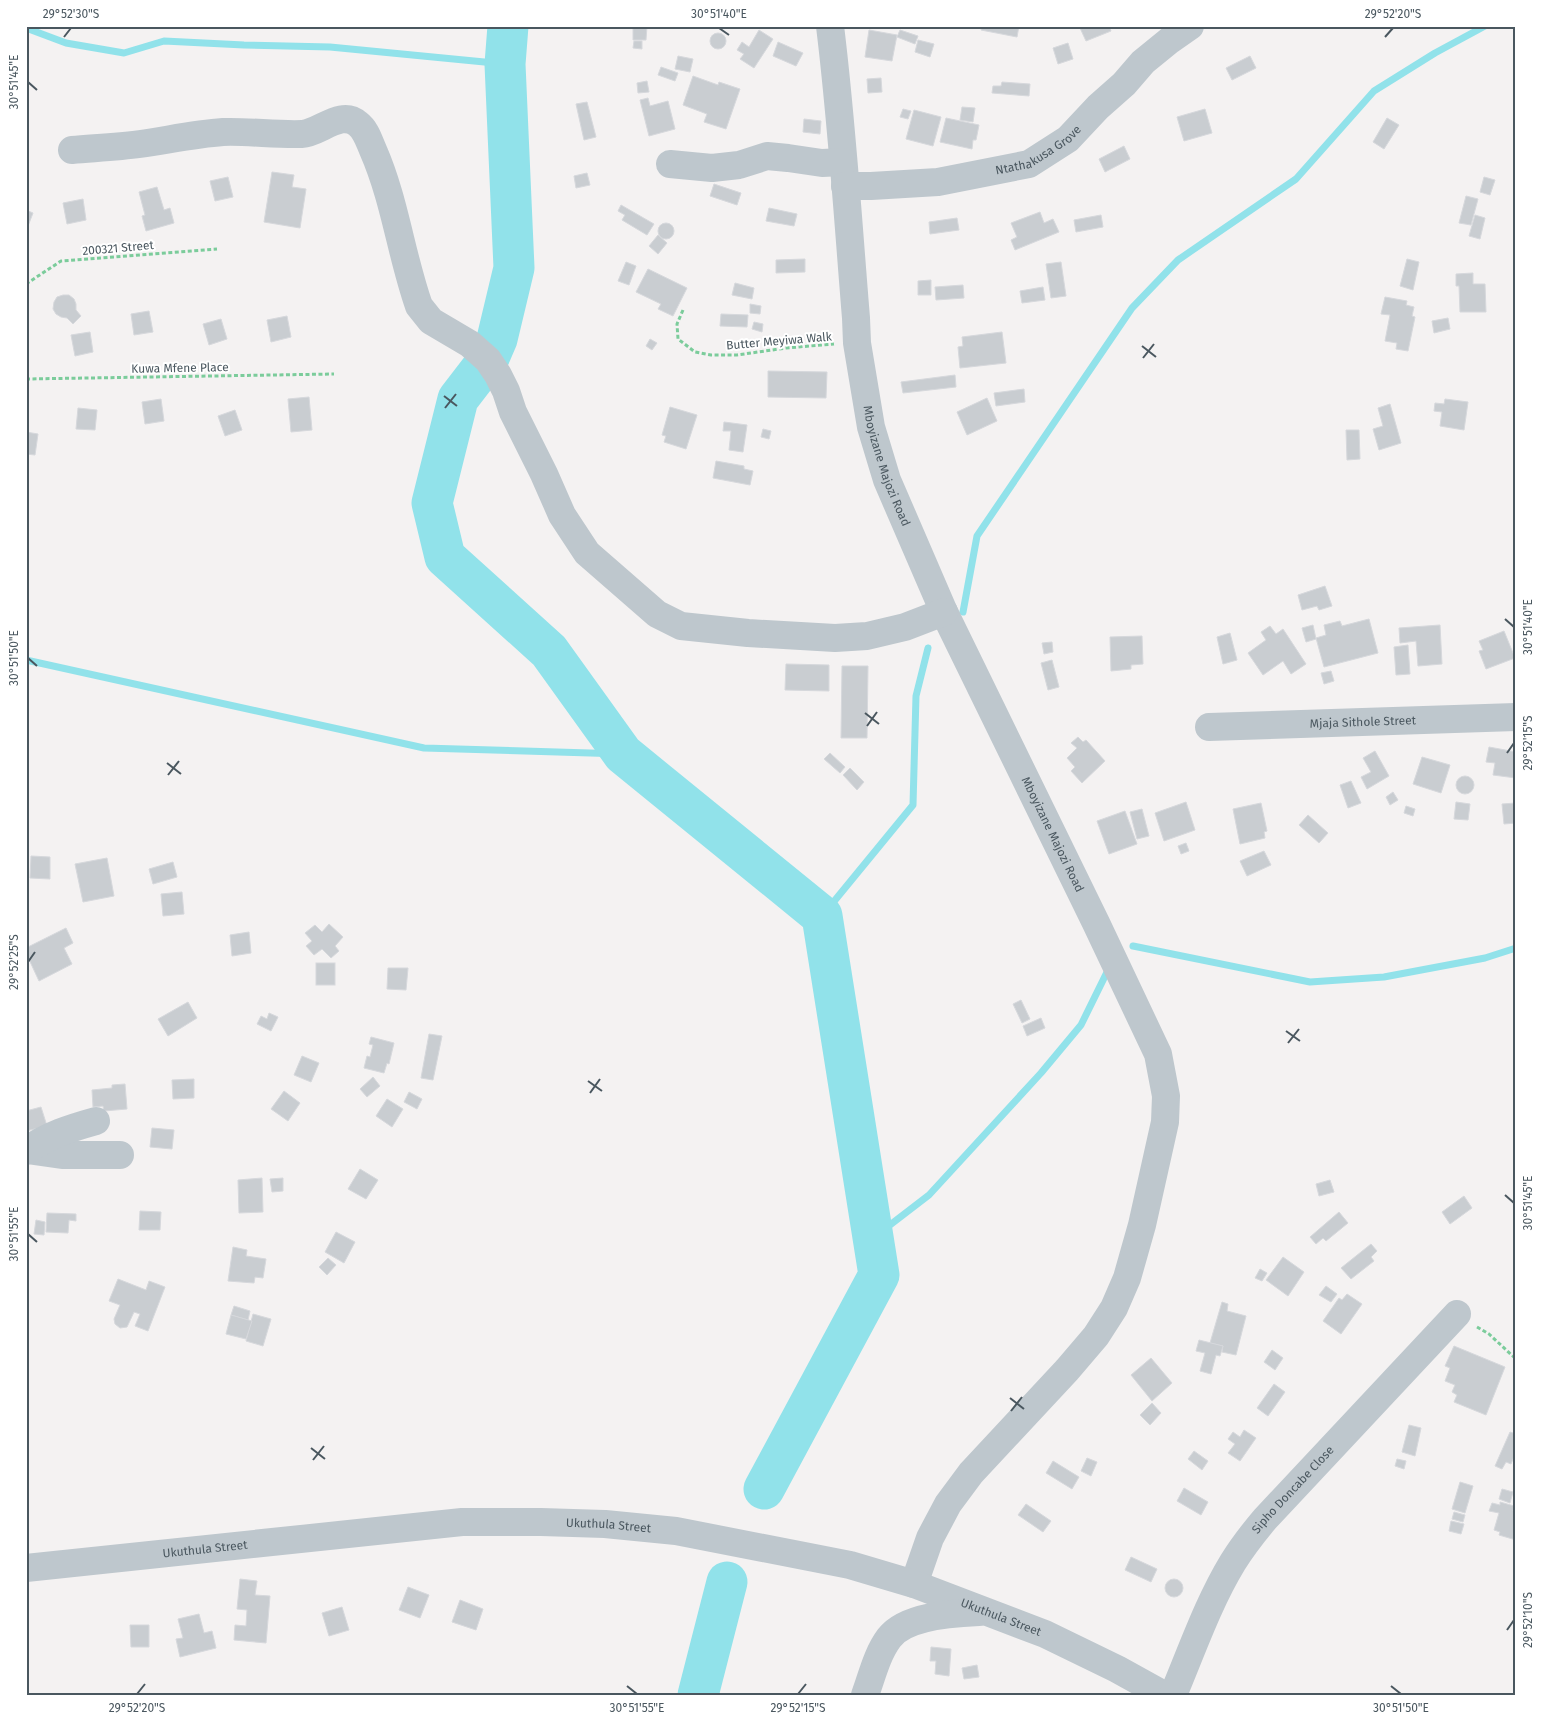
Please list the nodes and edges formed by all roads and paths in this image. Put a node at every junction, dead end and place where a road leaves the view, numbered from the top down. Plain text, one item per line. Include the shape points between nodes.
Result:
1 (830, 26) edge
2 (1190, 26) edge
3 (72, 150) dead end
4 (670, 164) dead end
5 (844, 174) junction
6 (217, 248) dead end
7 (26, 284) edge
8 (682, 310) dead end
9 (857, 343) junction
10 (334, 374) dead end
11 (26, 379) edge
12 (944, 612) junction
13 (1516, 717) edge
14 (1209, 727) dead end
15 (96, 1121) dead end
16 (27, 1150) edge
17 (120, 1155) dead end
18 (1457, 1314) joint
19 (1516, 1359) edge
20 (26, 1568) edge
21 (914, 1584) junction
22 (988, 1612) junction
23 (865, 1695) edge
24 (1164, 1695) edge
25 (1173, 1695) edge

1 - 5 street, Mboyizane Majozi Road via 840,100
2 - 5 street, Ntathakusa Grove via 1143,62 1068,139 1030,164 938,182 871,186
3 - 12 street via 222,132 305,134 335,121 348,119 358,123 380,164 419,306 431,321 470,344 488,360 506,391 562,515 587,552 650,609 680,626 835,638 867,636 905,627
4 - 5 street, Ntathakusa Grove via 712,168 739,165 767,156 822,163
5 - 9 street, Mboyizane Majozi Road
6 - 7 path, 200321 Street via 61,261
8 - 9 path, Butter Meyiwa Walk via 677,324 678,339 695,352 737,356 786,348
9 - 12 street, Mboyizane Majozi Road via 878,452 897,506
10 - 11 path, Kuwa Mfene Place
12 - 21 street, Mboyizane Majozi Road via 1158,1054 1166,1096 1165,1122 1142,1225 1127,1278 1114,1308 1096,1336 971,1473 948,1504 930,1538
13 - 14 street, Mjaja Sithole Street
15 - 16 street via 61,1131
16 - 17 street via 62,1155
18 - 19 path via 1469,1305 1477,1327
18 - 25 street, Sipho Doncabe Close via 1249,1539 1233,1562 1211,1606
20 - 21 street, Ukuthula Street via 452,1523 540,1522 676,1531 850,1565
21 - 22 street, Ukuthula Street
22 - 23 street via 939,1616 898,1629 883,1648
22 - 24 street, Ukuthula Street via 1045,1634

